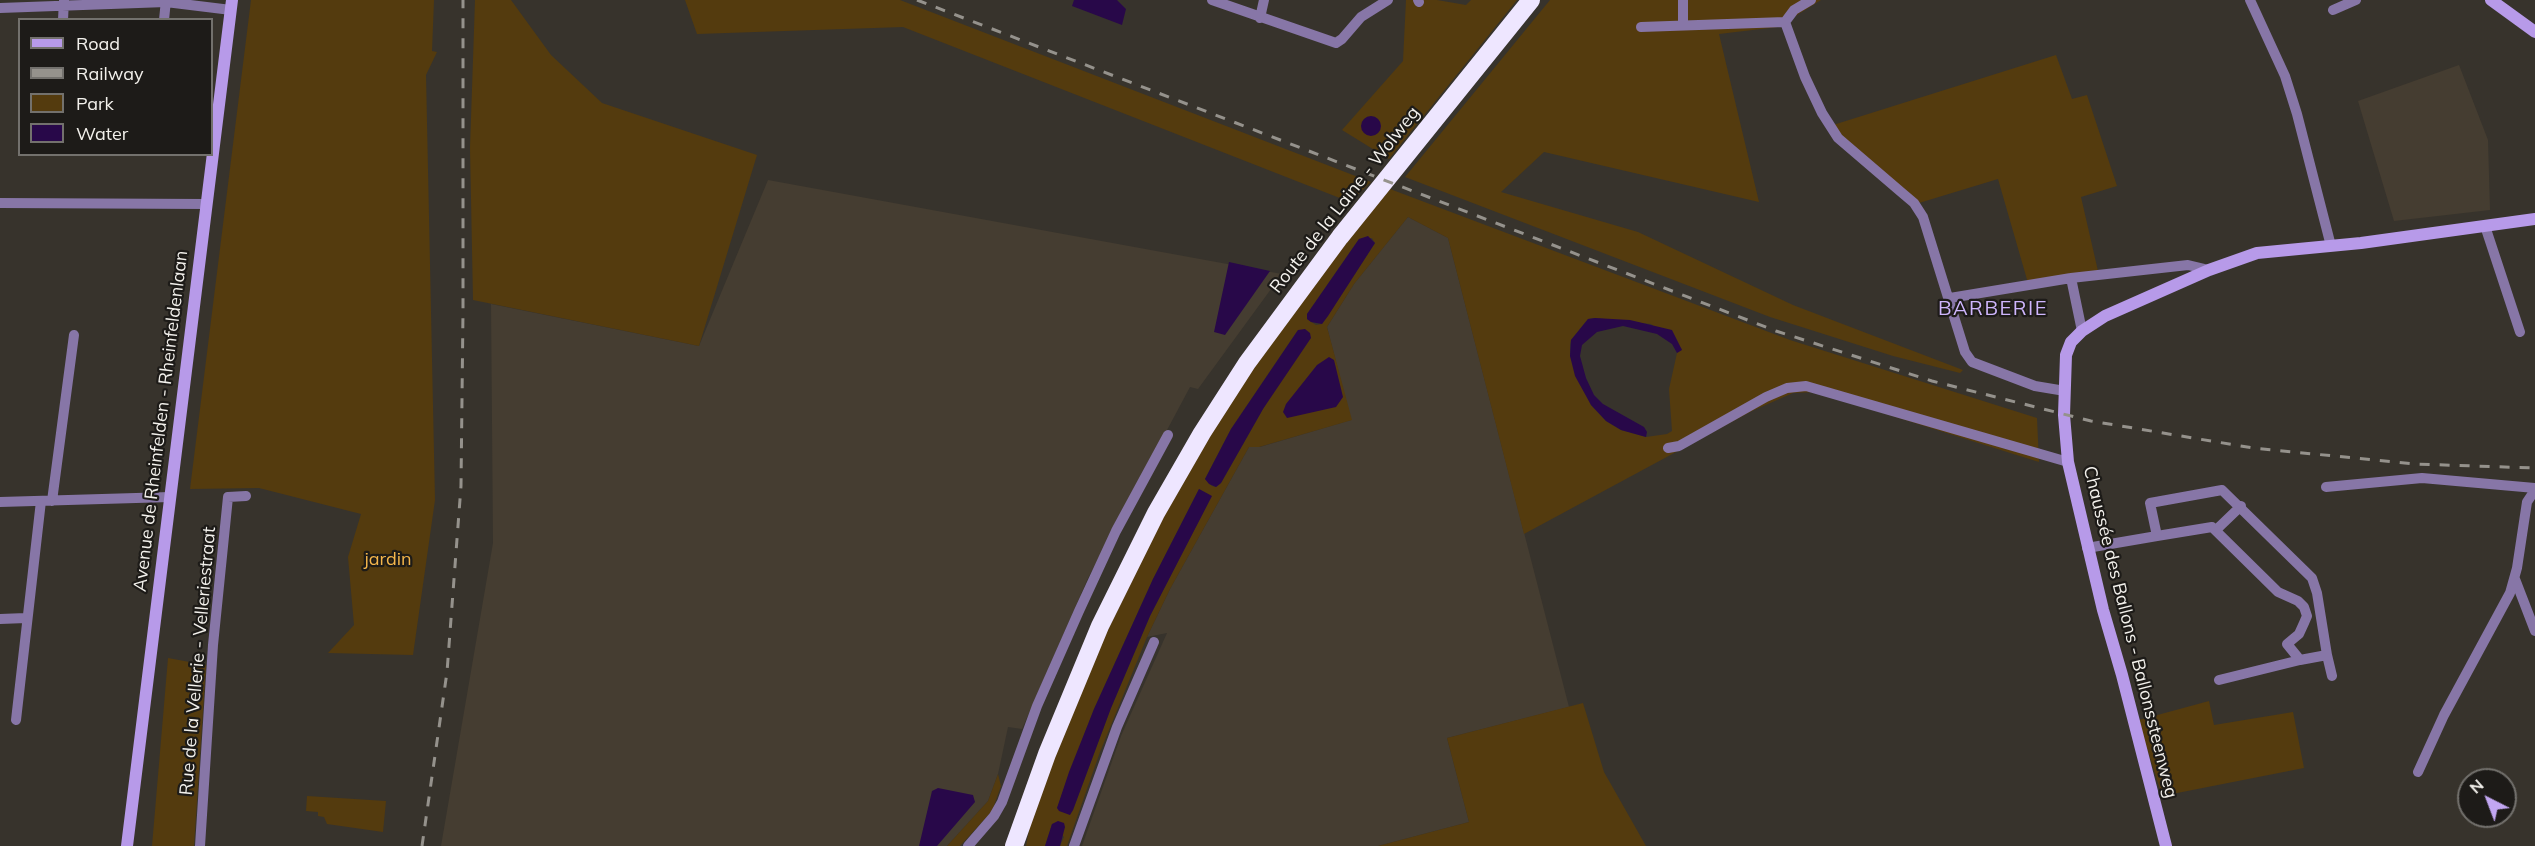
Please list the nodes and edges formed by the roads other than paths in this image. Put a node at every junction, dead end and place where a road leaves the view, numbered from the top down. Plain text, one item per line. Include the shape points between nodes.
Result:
1 (1212, 0) edge
2 (1264, 0) edge
3 (1388, 0) edge
4 (1531, 0) edge
5 (1683, 0) edge
6 (1810, 0) edge
7 (2250, 0) edge
8 (2356, 0) edge
9 (2491, 0) edge
10 (166, 1) edge
11 (64, 3) edge
12 (231, 5) edge
13 (0, 8) edge
14 (2333, 10) dead end
15 (63, 18) edge
16 (164, 18) edge
17 (1260, 18) junction
18 (1785, 22) junction
19 (1683, 24) junction
20 (1641, 27) dead end
21 (2535, 32) edge
22 (213, 148) edge
23 (212, 156) edge
24 (0, 203) edge
25 (206, 204) junction
26 (2535, 219) edge
27 (2485, 226) junction
28 (2331, 246) junction
29 (2209, 270) junction
30 (2071, 278) junction
31 (1950, 298) junction
32 (2082, 331) junction
33 (2520, 332) dead end
34 (74, 335) dead end
35 (2066, 391) junction
36 (1168, 435) dead end
37 (1668, 448) dead end
38 (2068, 462) junction
39 (2326, 487) dead end
40 (2535, 489) edge
41 (246, 496) dead end
42 (171, 497) junction
43 (46, 501) junction
44 (0, 502) edge
45 (2241, 506) junction
46 (2216, 530) junction
47 (2157, 536) junction
48 (2087, 548) junction
49 (2515, 579) junction
50 (26, 618) junction
51 (0, 619) edge
52 (2535, 631) edge
53 (1154, 642) dead end
54 (2327, 655) junction
55 (2300, 660) junction
56 (2332, 676) dead end
57 (2218, 680) dead end
58 (16, 720) dead end
59 (2418, 772) dead end
60 (1022, 825) junction
61 (127, 846) edge
62 (200, 846) edge
63 (968, 846) edge
64 (1014, 846) edge
65 (1021, 846) edge
66 (1074, 846) edge
67 (2166, 846) edge

1 - 17 street
2 - 17 street
3 - 17 street via 1361,17 1336,43
4 - 60 highway, Route de la Laine - Wolweg via 1333,246 1247,363 1202,433 1156,513 1100,626
5 - 19 street
6 - 18 street via 1794,10
7 - 28 street via 2288,86
8 - 14 street
9 - 21 street
10 - 11 street
10 - 12 street
10 - 16 street
11 - 13 street
11 - 15 street
12 - 22 street, Avenue de Rheinfelden - Rheinfeldenlaan
18 - 19 street
18 - 31 street via 1809,86 1838,138 1914,203 1923,217
19 - 20 street
23 - 25 street, Avenue de Rheinfelden - Rheinfeldenlaan
24 - 25 street
25 - 42 street, Avenue de Rheinfelden - Rheinfeldenlaan
26 - 27 street
27 - 28 street
27 - 33 street
28 - 29 street via 2257,253
29 - 30 street via 2188,265
29 - 32 street via 2105,316
30 - 31 street
30 - 32 street
31 - 35 street via 1965,352 1972,362 2035,386
32 - 35 street, Chaussée des Ballons - Ballonssteenweg via 2071,342 2066,355
34 - 43 street
35 - 38 street, Chaussée des Ballons - Ballonssteenweg via 2063,426
36 - 63 street via 1116,531 1079,611 1037,706 1002,802
37 - 38 street via 1679,446 1766,397 1787,388 1806,386
38 - 48 street, Chaussée des Ballons - Ballonssteenweg
39 - 40 street via 2422,478
40 - 49 street via 2527,502
41 - 62 street, Rue de la Vellerie - Velleriestraat via 228,497 213,645
42 - 43 street
42 - 61 street, Avenue de Rheinfelden - Rheinfeldenlaan
43 - 44 street
43 - 50 street
45 - 46 street
45 - 47 street via 2223,490 2150,503
45 - 54 street via 2312,578
46 - 47 street via 2212,527
46 - 55 street via 2278,592 2298,600 2304,607 2307,616 2299,634 2287,644
47 - 48 street
48 - 67 street, Chaussée des Ballons - Ballonssteenweg
49 - 52 street
49 - 59 street
50 - 51 street
50 - 58 street
53 - 66 street via 1117,727
54 - 55 street
54 - 56 street
55 - 57 street
60 - 64 highway, Route de la Laine - Wolweg
60 - 65 highway

